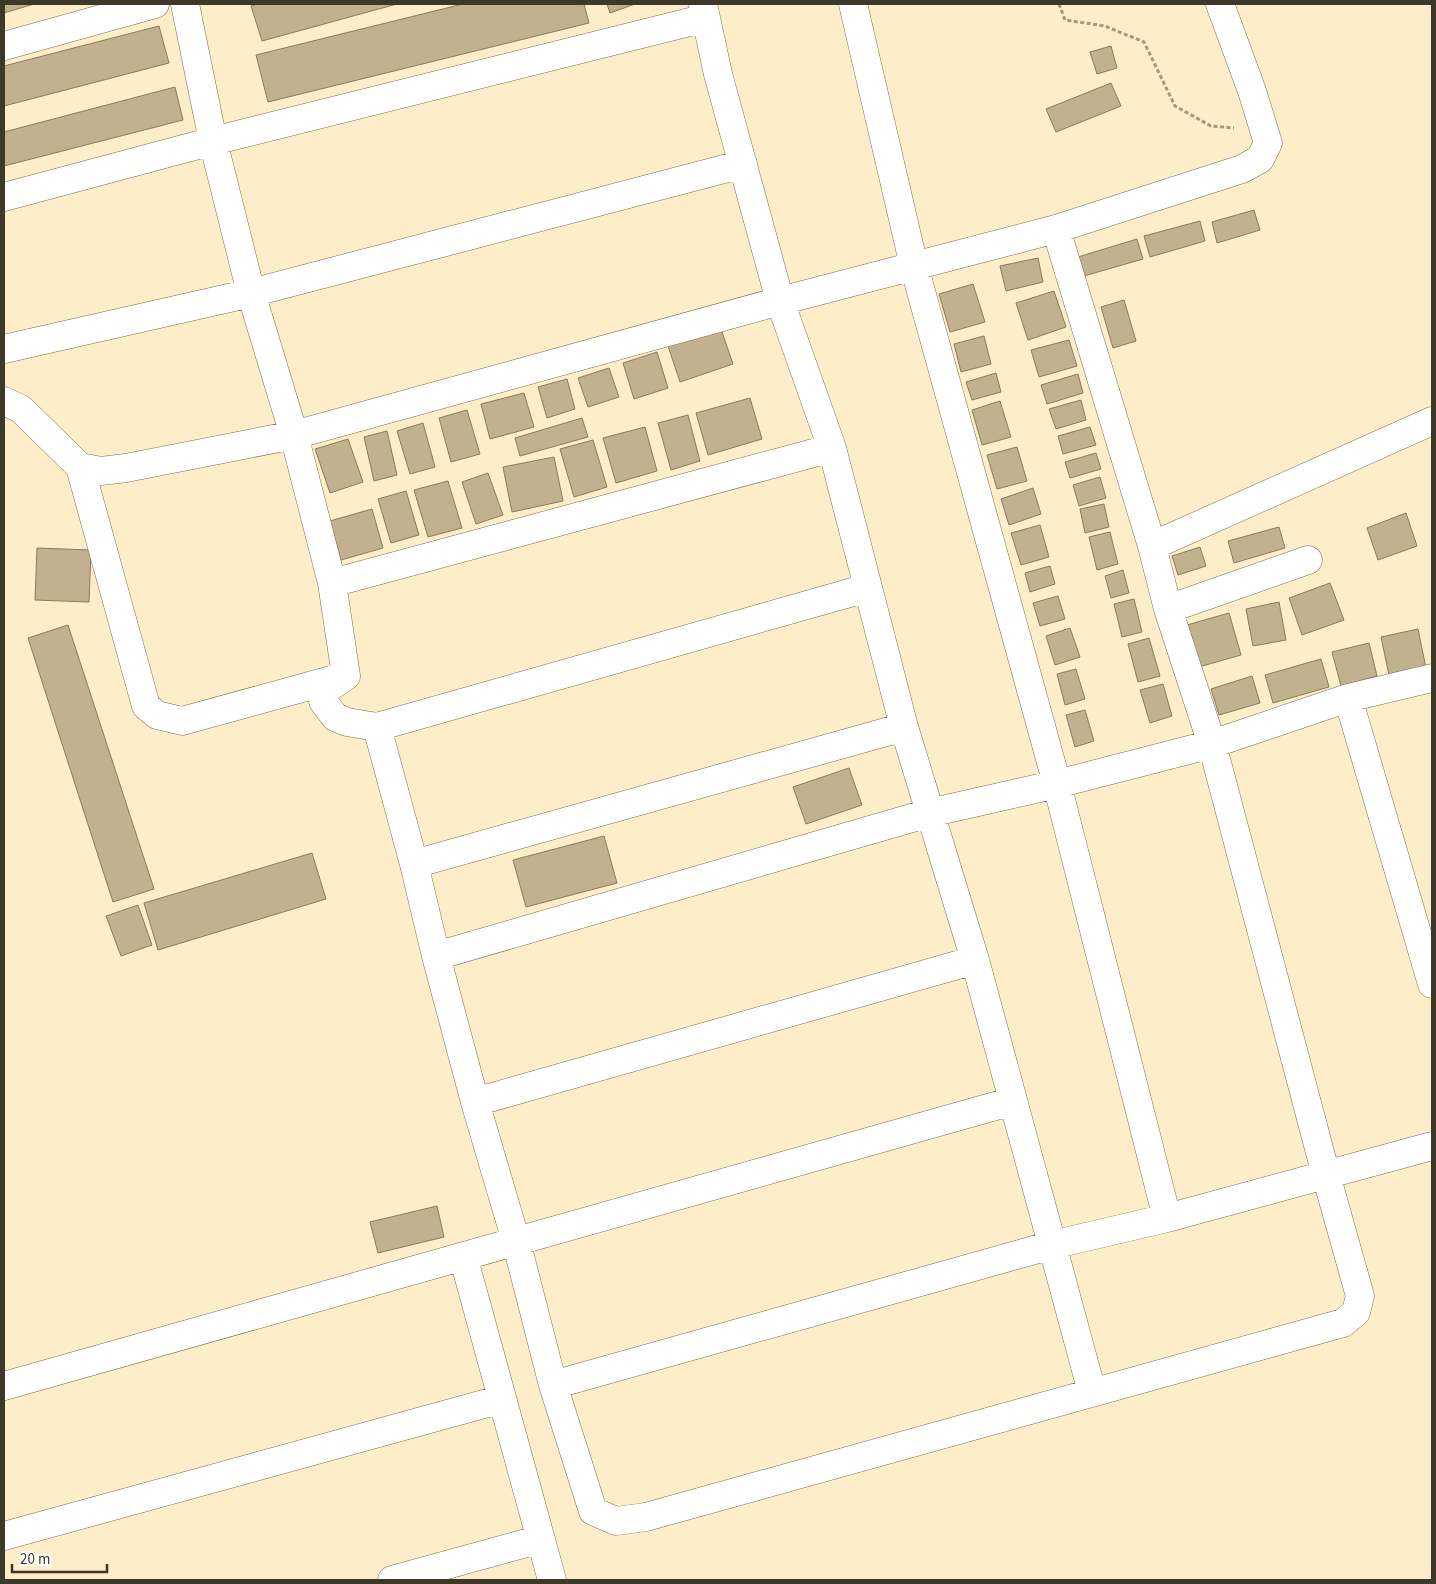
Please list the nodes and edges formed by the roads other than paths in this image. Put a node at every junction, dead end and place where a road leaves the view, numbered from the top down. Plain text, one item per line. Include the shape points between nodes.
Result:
1 (155, 4) edge
2 (185, 4) edge
3 (853, 4) edge
4 (1220, 4) edge
5 (704, 11) edge
6 (4, 46) edge
7 (213, 141) junction
8 (743, 164) junction
9 (4, 197) edge
10 (1056, 229) junction
11 (914, 266) junction
12 (251, 293) junction
13 (780, 301) junction
14 (4, 349) edge
15 (4, 401) edge
16 (1432, 421) edge
17 (294, 435) junction
18 (832, 448) junction
19 (80, 467) junction
20 (1152, 546) junction
21 (1308, 560) dead end
22 (332, 582) junction
23 (867, 588) junction
24 (1168, 609) junction
25 (346, 676) junction
26 (1432, 678) edge
27 (1348, 698) junction
28 (377, 727) junction
29 (904, 727) junction
30 (1212, 744) junction
31 (1056, 784) junction
32 (929, 813) junction
33 (414, 864) junction
34 (436, 956) junction
35 (975, 960) junction
36 (1432, 984) edge
37 (1013, 1101) junction
38 (475, 1102) junction
39 (1432, 1146) edge
40 (1326, 1175) junction
41 (1167, 1218) junction
42 (516, 1241) junction
43 (1052, 1246) junction
44 (463, 1256) junction
45 (553, 1385) junction
46 (4, 1386) edge
47 (1092, 1392) junction
48 (502, 1399) junction
49 (4, 1536) edge
50 (541, 1539) junction
51 (392, 1580) edge
52 (552, 1580) edge

1 - 6 street
2 - 7 street
3 - 11 street
4 - 10 street via 1250,83 1268,143 1260,158 1242,169
5 - 7 street
5 - 8 street
7 - 9 street
7 - 12 street
8 - 12 street
8 - 13 street
10 - 11 street
10 - 20 street
11 - 13 street
11 - 31 street
12 - 14 street
12 - 17 street
13 - 17 street
13 - 18 street
15 - 19 street via 21,409
16 - 20 street
17 - 19 street via 126,468 101,471
17 - 22 street
18 - 22 street
18 - 23 street
19 - 25 street via 146,706 158,716 182,721
20 - 24 street
21 - 24 street
22 - 25 street
23 - 28 street
23 - 29 street
24 - 30 street
25 - 28 street via 325,690 323,701 335,718
26 - 27 street
27 - 30 street
27 - 36 street
28 - 33 street
29 - 32 street
29 - 33 street
30 - 31 street
30 - 40 street
31 - 32 street
31 - 41 street
32 - 34 street
32 - 35 street
33 - 34 street
34 - 38 street
35 - 37 street
35 - 38 street
37 - 42 street
37 - 43 street
38 - 42 street
39 - 40 street
40 - 41 street
40 - 47 street via 1360,1296 1356,1312 1342,1323
41 - 43 street
42 - 44 street
42 - 45 street
43 - 45 street
43 - 47 street
44 - 46 street
44 - 48 street
45 - 47 street via 593,1511 616,1521 646,1517
48 - 49 street
48 - 50 street
50 - 51 street
50 - 52 street

